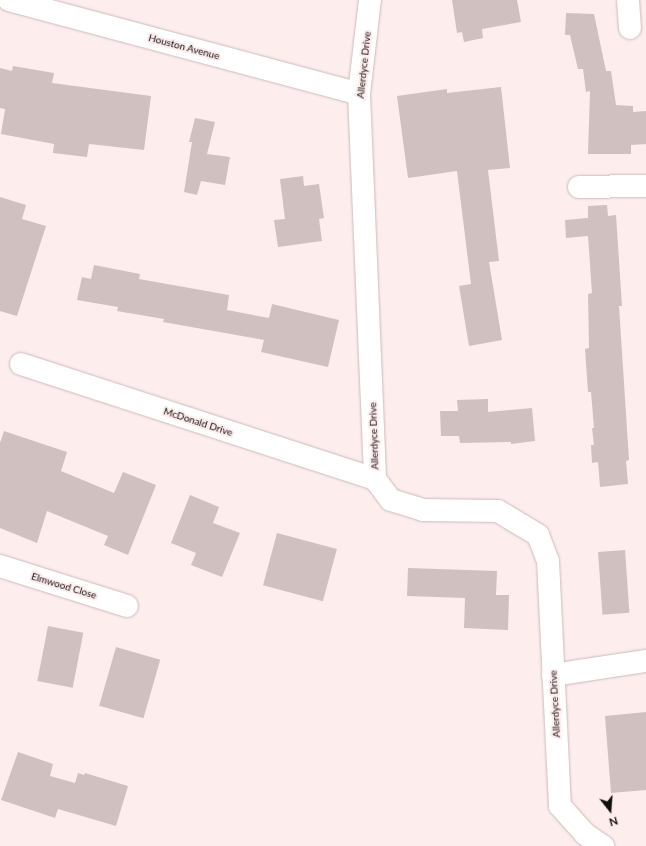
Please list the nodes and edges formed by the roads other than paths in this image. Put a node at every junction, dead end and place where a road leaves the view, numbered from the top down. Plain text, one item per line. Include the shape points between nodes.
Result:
1 (9, 0) edge
2 (370, 0) edge
3 (628, 0) edge
4 (630, 28) dead end
5 (360, 94) junction
6 (646, 186) edge
7 (579, 187) dead end
8 (21, 364) dead end
9 (375, 479) junction
10 (0, 566) edge
11 (127, 606) dead end
12 (646, 661) edge
13 (553, 675) junction
14 (603, 846) edge

1 - 5 street, Houston Avenue
2 - 5 street, Allerdyce Drive
3 - 4 street
5 - 9 street, Allerdyce Drive
6 - 7 street
8 - 9 street, McDonald Drive
9 - 13 street, Allerdyce Drive via 391,500 423,510 498,511 538,535 548,561
10 - 11 street, Elmwood Close
12 - 13 street
13 - 14 street, Allerdyce Drive via 560,806 586,834

